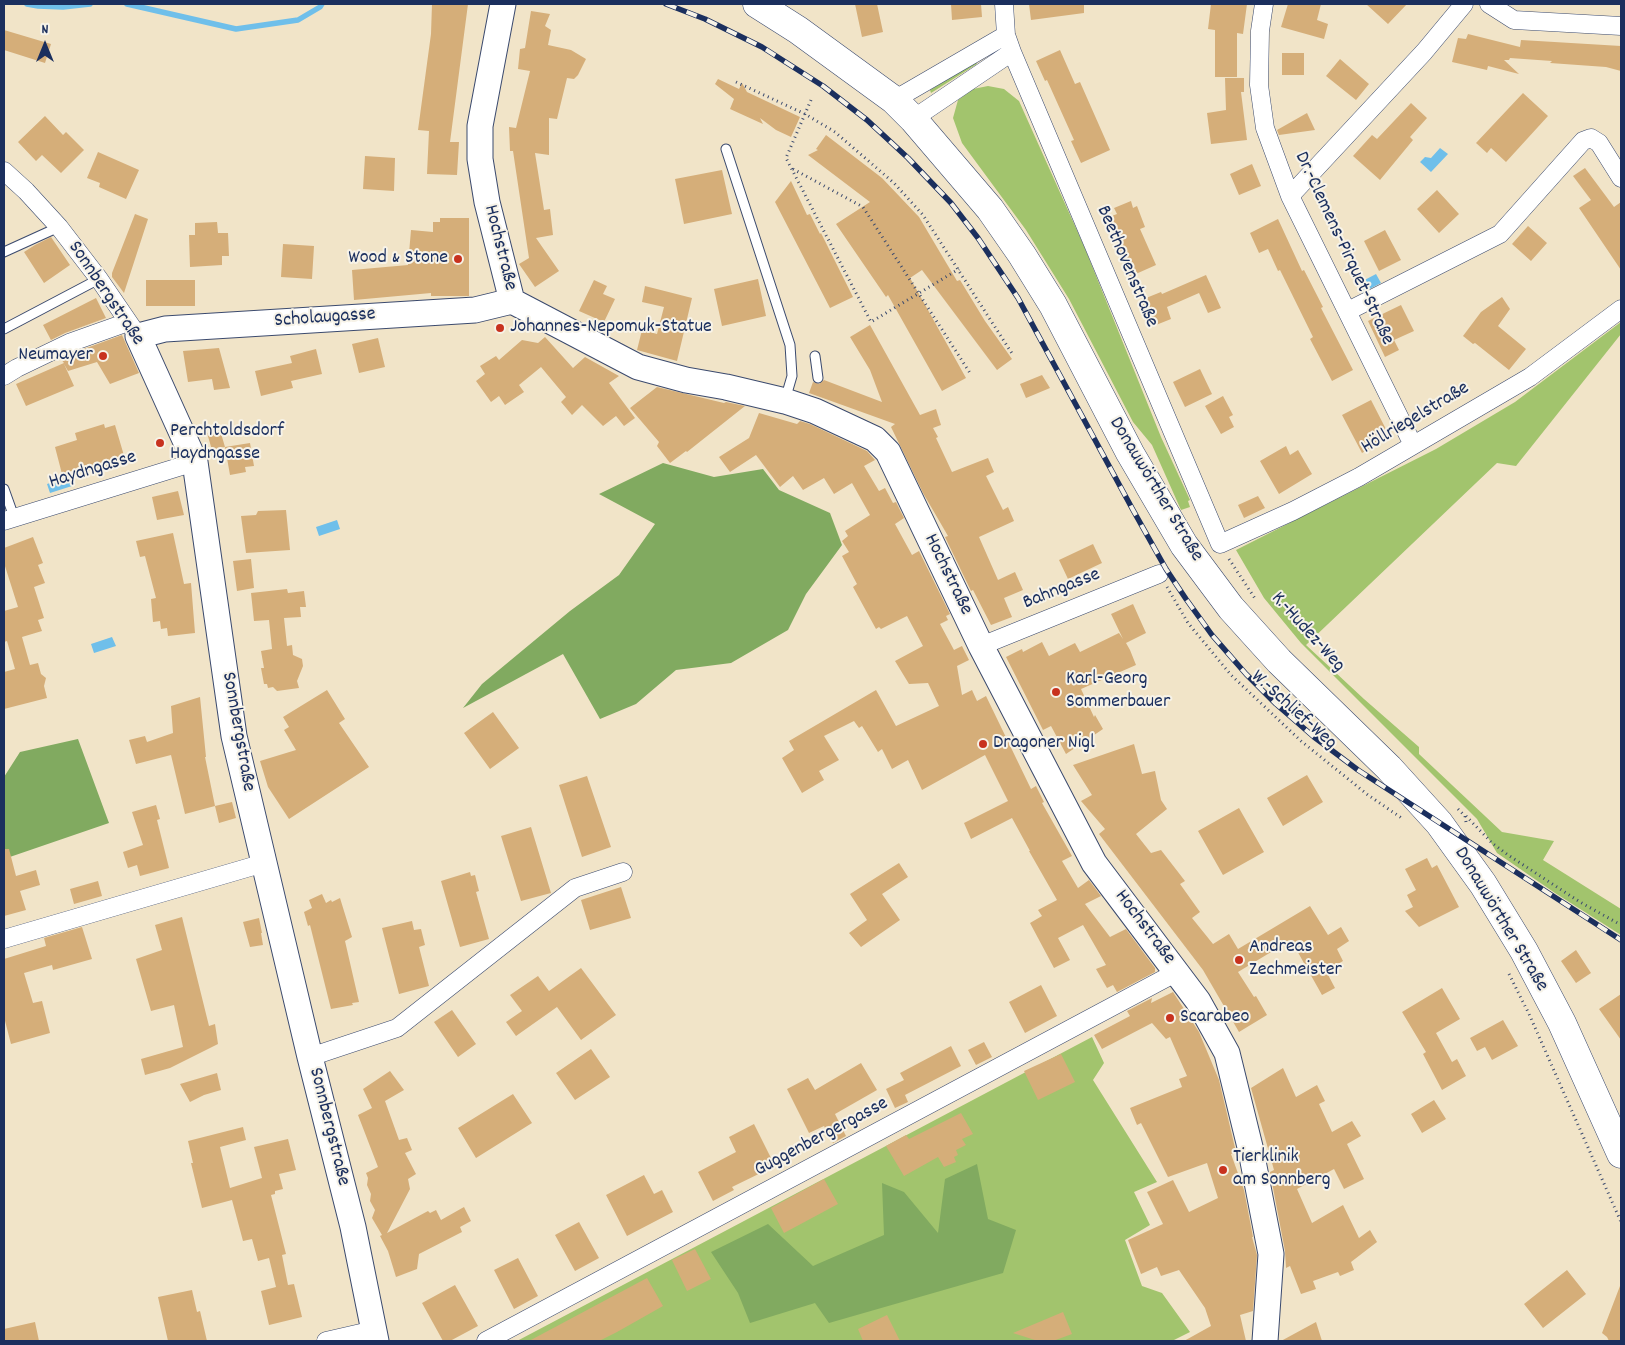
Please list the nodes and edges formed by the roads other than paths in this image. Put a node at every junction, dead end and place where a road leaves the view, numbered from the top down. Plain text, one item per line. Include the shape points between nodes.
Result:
1 (503, 4) edge
2 (757, 4) edge
3 (1004, 4) edge
4 (1264, 4) edge
5 (1464, 4) edge
6 (1489, 4) edge
7 (1621, 26) edge
8 (1006, 35) junction
9 (1012, 52) junction
10 (903, 109) junction
11 (726, 149) dead end
12 (4, 171) edge
13 (1621, 178) edge
14 (1290, 196) junction
15 (59, 227) junction
16 (4, 252) edge
17 (99, 279) junction
18 (512, 301) junction
19 (1621, 309) edge
20 (1348, 311) junction
21 (4, 328) edge
22 (133, 329) junction
23 (814, 356) dead end
24 (4, 376) edge
25 (818, 378) dead end
26 (785, 401) junction
27 (1413, 445) junction
28 (195, 462) junction
29 (4, 489) edge
30 (9, 519) edge
31 (1220, 544) joint
32 (1159, 574) road end
33 (981, 646) junction
34 (264, 863) junction
35 (623, 872) dead end
36 (4, 939) edge
37 (1177, 972) junction
38 (310, 1058) junction
39 (1620, 1150) edge
40 (375, 1335) edge
41 (326, 1341) edge
42 (486, 1341) edge
43 (1265, 1341) edge

1 - 18 main road, Hochstraße via 480,126 480,159 487,202
2 - 10 main road, Donauwörther Straße via 798,30
3 - 8 street, Beethovenstraße
4 - 14 street, Dr.-Clemens-Pirquet-Straße via 1260,31 1260,85 1265,128
5 - 14 street via 1424,52
6 - 7 street via 1514,20
8 - 9 street, Beethovenstraße
8 - 10 street
9 - 10 street
9 - 31 street, Beethovenstraße
10 - 39 main road, Donauwörther Straße via 990,209 1022,255 1053,305 1130,454 1178,536 1231,608 1285,668 1389,768 1439,823 1483,884 1524,951 1562,1023
11 - 26 lane via 790,345 792,376
12 - 15 street, Sonnbergstraße
13 - 20 street via 1599,143 1591,138 1583,141 1500,234
14 - 20 street, Dr.-Clemens-Pirquet-Straße
15 - 16 lane
15 - 17 street, Sonnbergstraße
17 - 21 lane
17 - 22 street, Sonnbergstraße
18 - 22 main road, Scholaugasse via 475,310
18 - 26 main road, Hochstraße via 638,367
19 - 27 street, Höllriegelstraße via 1530,377
20 - 27 street, Dr.-Clemens-Pirquet-Straße
22 - 24 street via 68,343
22 - 28 main road, Sonnbergstraße
23 - 25 lane
26 - 33 main road, Hochstraße via 814,407 875,439 888,452
27 - 31 street, Höllriegelstraße via 1293,511
28 - 30 street, Haydngasse
28 - 34 main road, Sonnbergstraße via 234,736
29 - 30 lane
32 - 33 street, Bahngasse
33 - 37 main road, Hochstraße via 1094,863
34 - 36 street
34 - 38 main road, Sonnbergstraße
35 - 38 street via 575,888 397,1028
37 - 42 street, Guggenbergergasse
37 - 43 main road, Hochstraße via 1198,1001 1227,1053 1251,1151 1271,1254
38 - 40 main road, Sonnbergstraße via 353,1228
40 - 41 street

